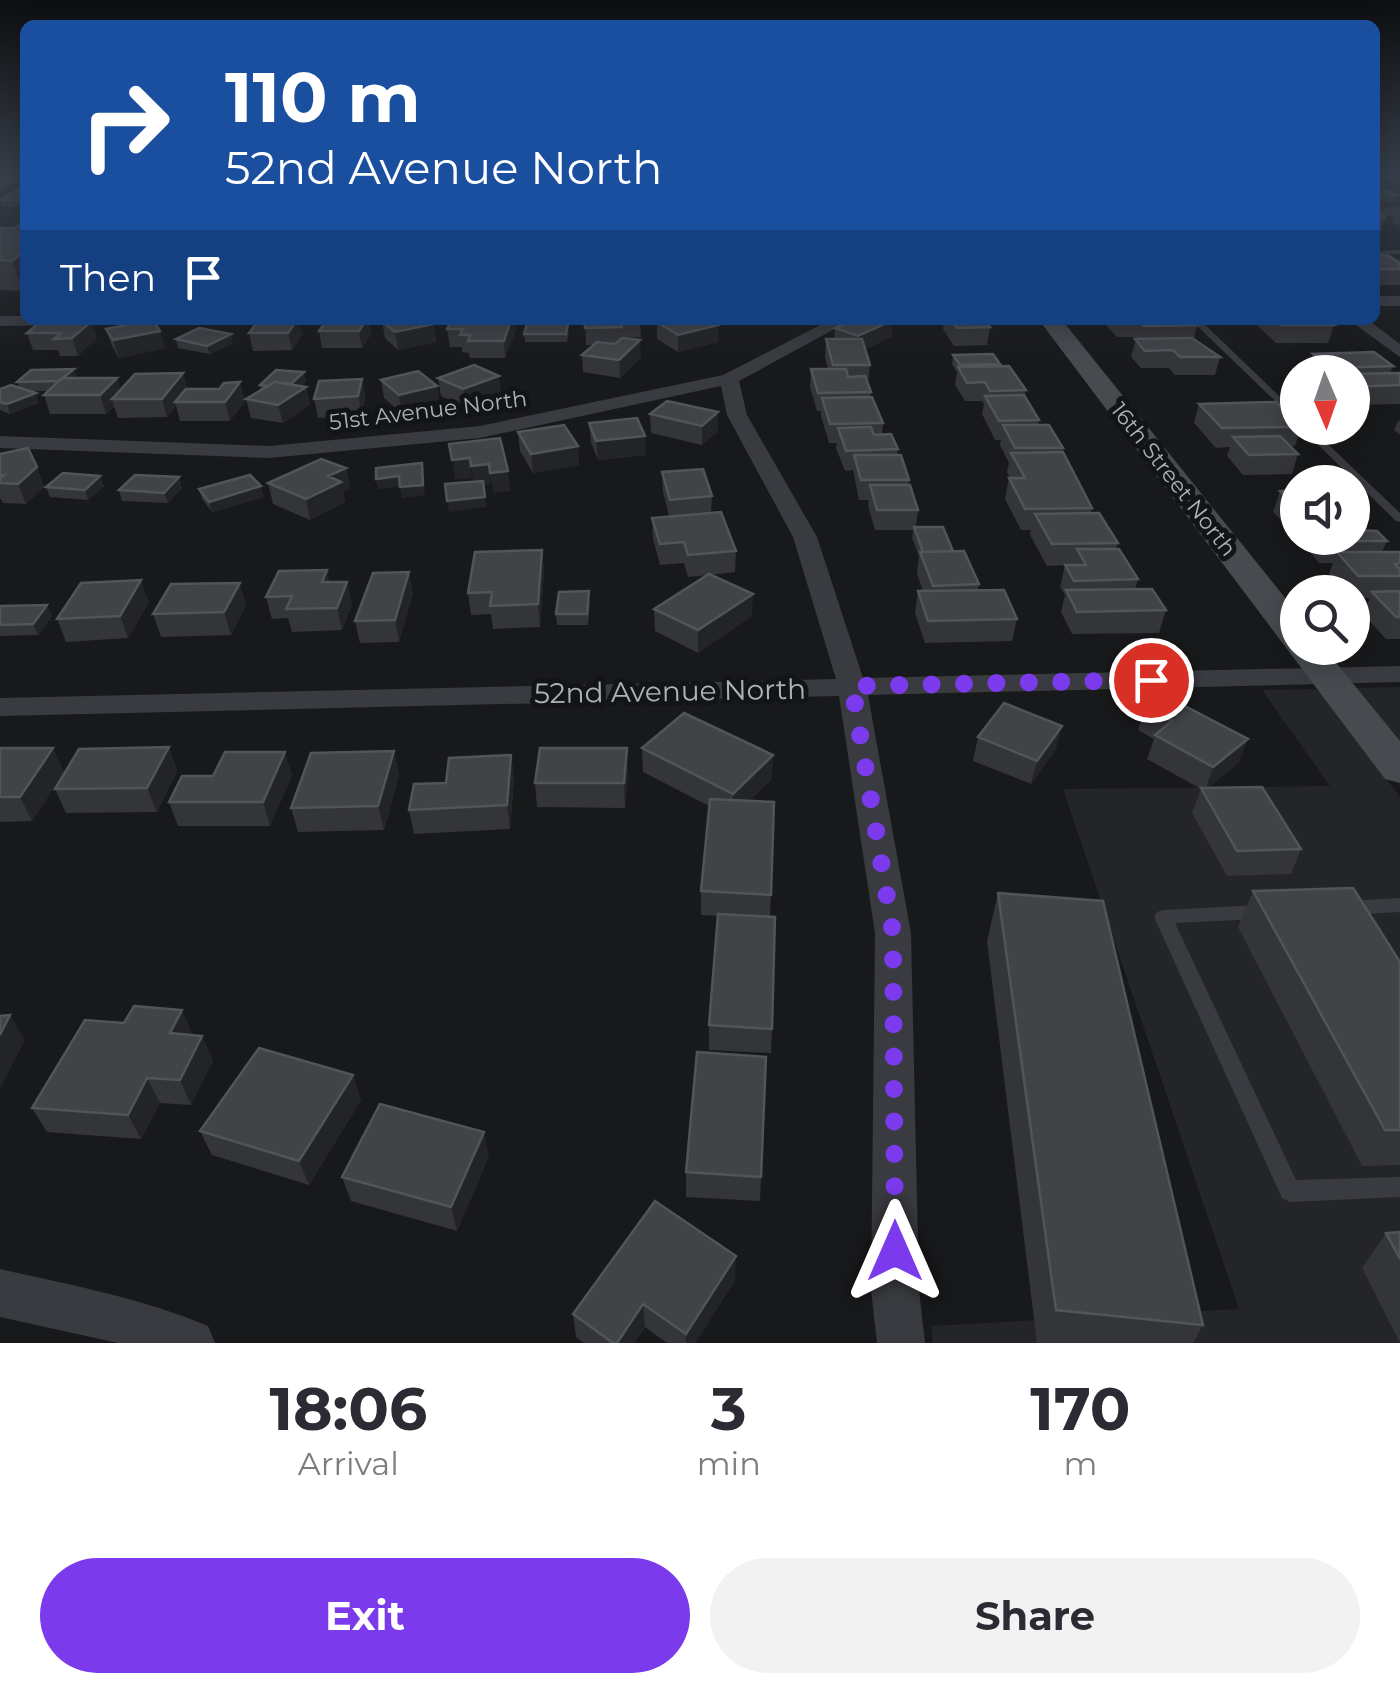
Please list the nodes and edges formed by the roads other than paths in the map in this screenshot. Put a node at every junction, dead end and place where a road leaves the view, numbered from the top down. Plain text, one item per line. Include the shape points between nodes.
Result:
1 (833, 325) edge
2 (1054, 325) edge
3 (1200, 325) edge
4 (1364, 325) edge
5 (1400, 352) edge
6 (730, 378) junction
7 (1280, 403) edge
8 (0, 442) edge
9 (1324, 445) edge
10 (1400, 519) edge
11 (1280, 615) edge
12 (1280, 664) edge
13 (1319, 665) edge
14 (1337, 665) edge
15 (1400, 674) edge
16 (852, 686) junction
17 (0, 707) edge
18 (1394, 755) edge
19 (1400, 905) edge
20 (1321, 909) edge
21 (1282, 911) edge
22 (1400, 1187) edge
23 (0, 1293) edge
24 (191, 1343) edge
25 (901, 1343) edge

1 - 6 street, 51st Avenue North
2 - 11 street, 16th Street North
3 - 7 lane
4 - 5 street
6 - 8 street, 51st Avenue North via 500,428 342,448 189,452
6 - 16 street via 737,415 805,538
9 - 10 lane
12 - 16 street, 52nd Avenue North
13 - 18 street
14 - 15 street, 52nd Avenue North
16 - 17 street, 52nd Avenue North
16 - 25 street via 893,933
19 - 20 lane
21 - 22 lane via 1163,917 1290,1191
23 - 24 street

